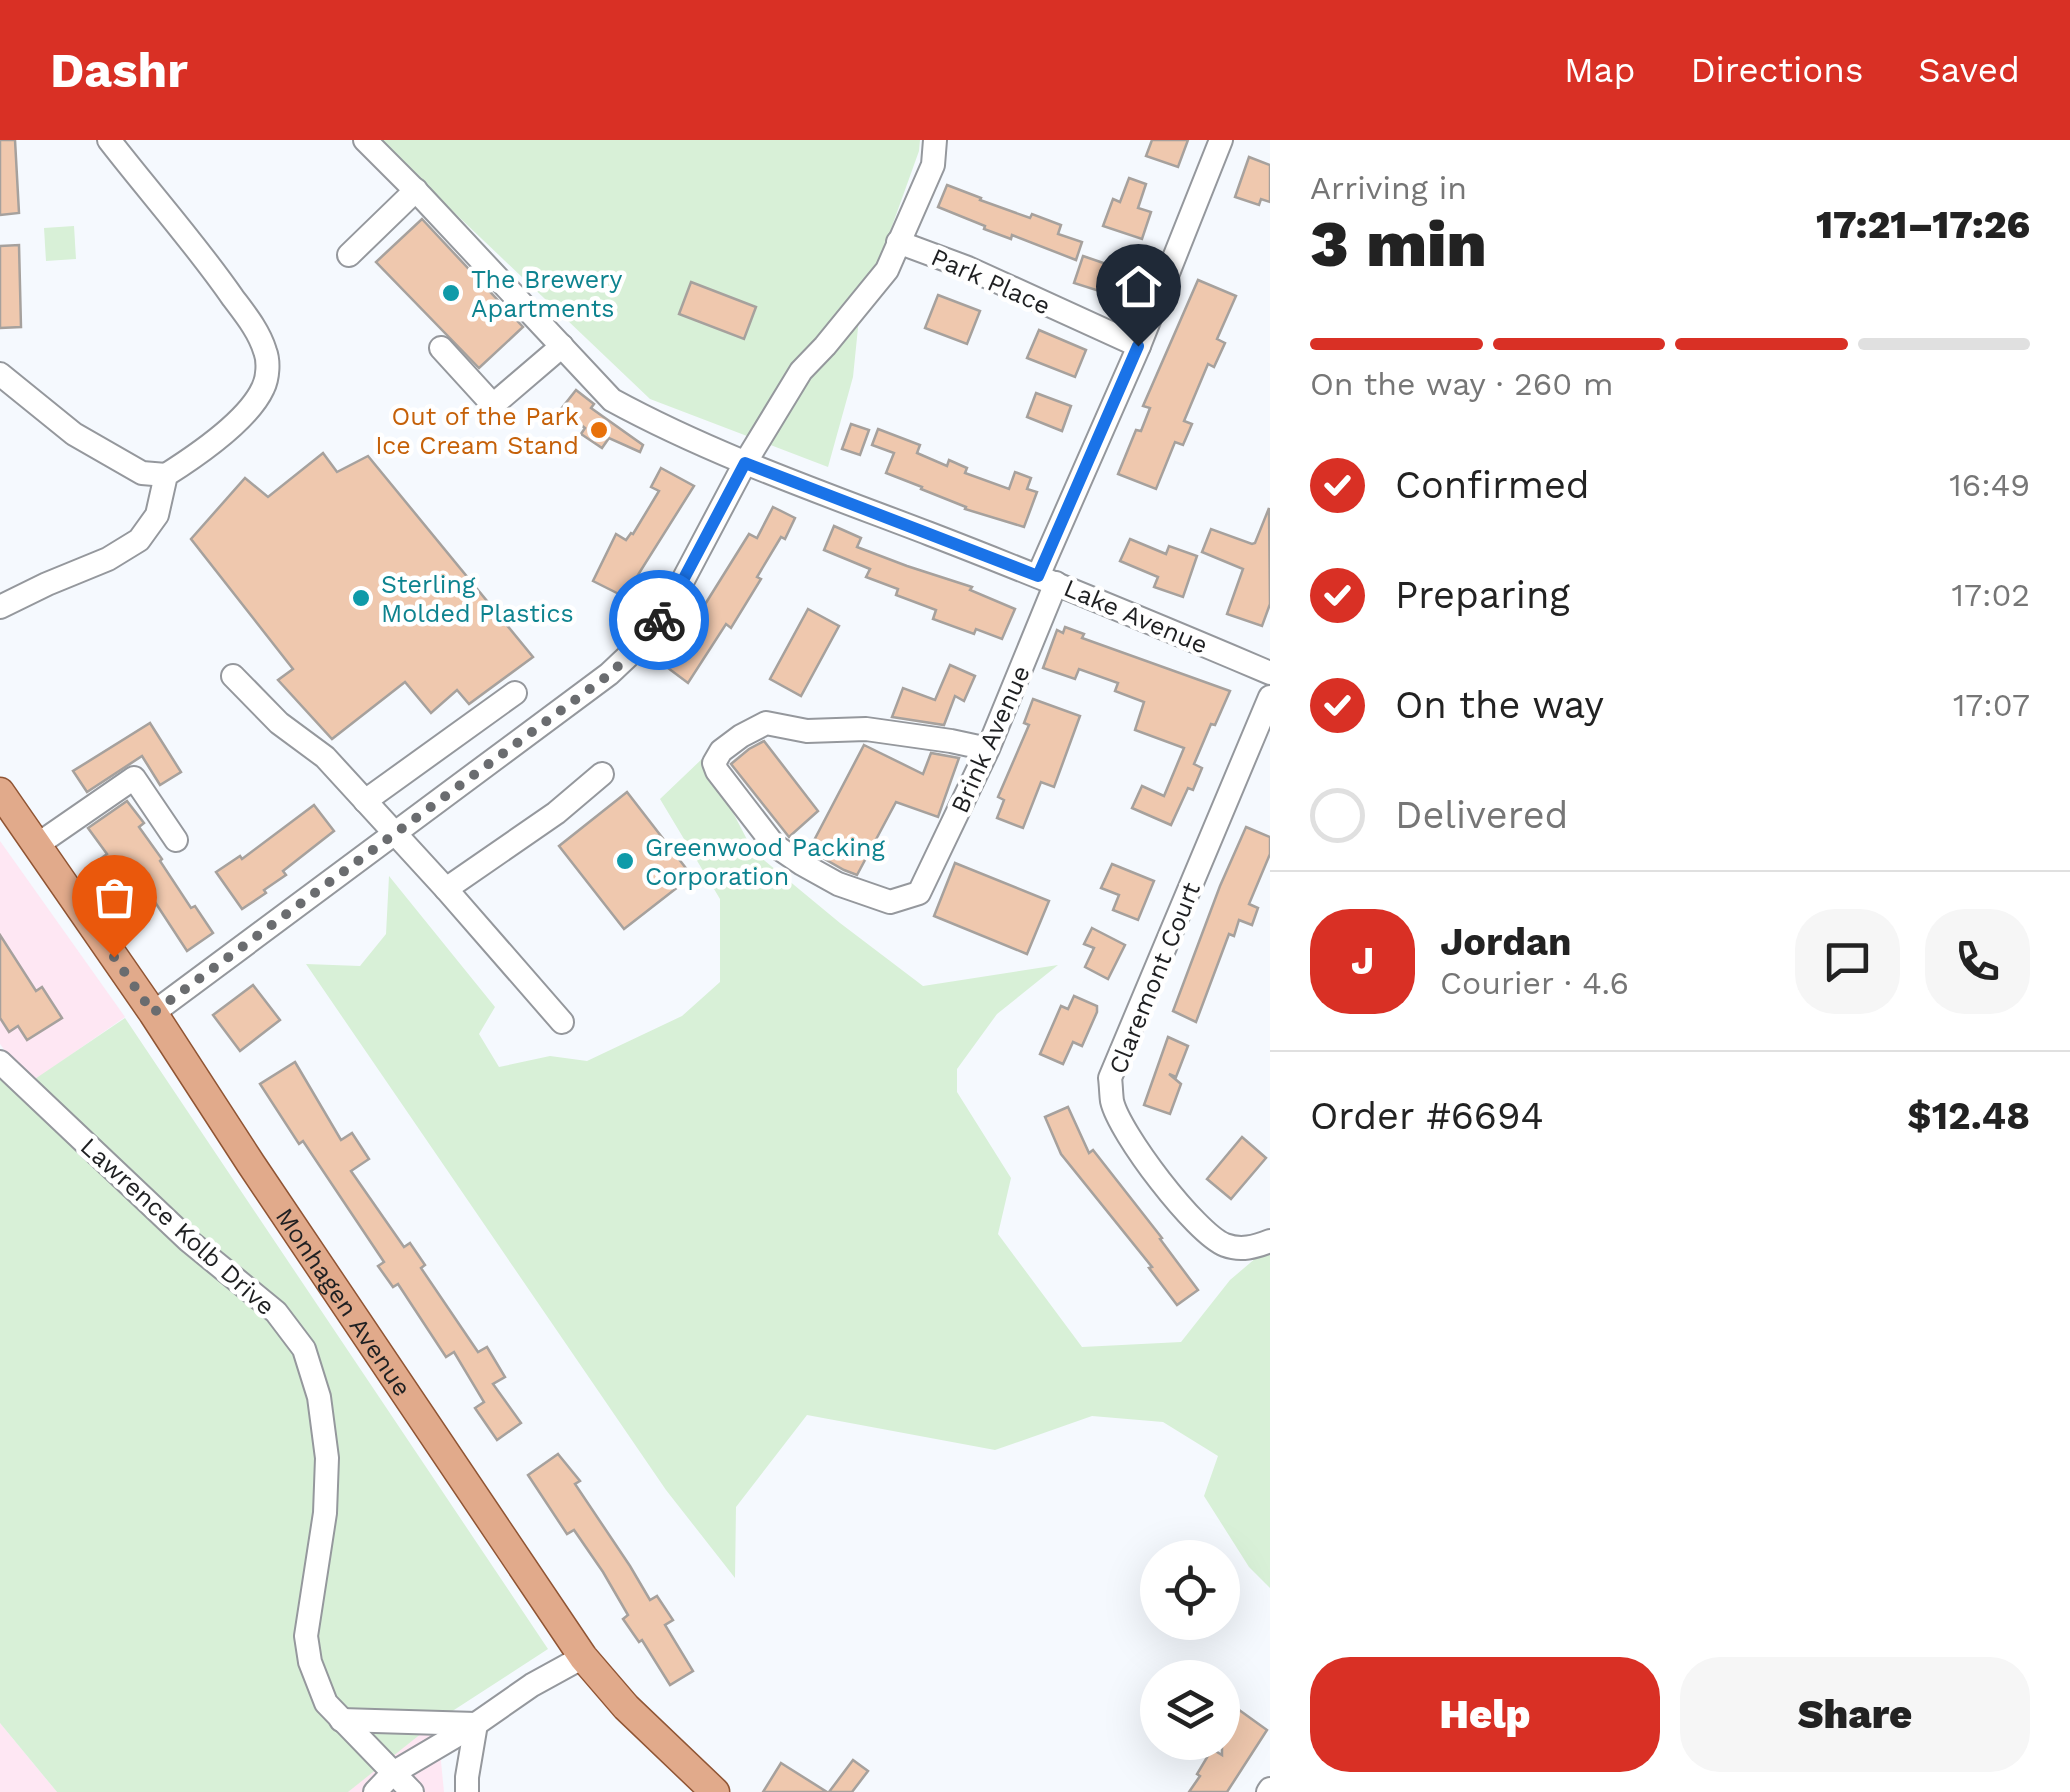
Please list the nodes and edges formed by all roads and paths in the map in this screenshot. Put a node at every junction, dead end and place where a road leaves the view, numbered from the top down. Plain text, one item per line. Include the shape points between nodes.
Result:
1 (109, 140) edge
2 (364, 140) edge
3 (935, 140) edge
4 (1221, 140) edge
5 (416, 190) junction
6 (898, 242) junction
7 (349, 255) dead end
8 (562, 346) junction
9 (1138, 346) junction
10 (441, 348) dead end
11 (0, 374) edge
12 (745, 463) junction
13 (166, 475) junction
14 (1047, 579) junction
15 (0, 607) edge
16 (1270, 673) edge
17 (234, 676) dead end
18 (515, 694) dead end
19 (1270, 697) edge
20 (454, 736) junction
21 (988, 750) junction
22 (481, 768) junction
23 (602, 774) dead end
24 (0, 792) edge
25 (365, 800) junction
26 (395, 832) junction
27 (176, 840) dead end
28 (37, 845) junction
29 (446, 890) junction
30 (153, 1013) junction
31 (562, 1022) dead end
32 (3, 1065) edge
33 (1270, 1241) edge
34 (583, 1657) junction
35 (341, 1720) junction
36 (476, 1724) junction
37 (393, 1773) junction
38 (375, 1792) edge
39 (412, 1792) edge
40 (467, 1792) edge
41 (715, 1792) edge

1 - 13 street via 220,279 266,353 267,374 255,402 214,443
2 - 5 street, Lake Avenue
3 - 6 street via 933,165
4 - 9 street, Brink Avenue
5 - 7 street
5 - 8 street, Lake Avenue
6 - 9 street, Park Place
6 - 12 street via 887,270 801,371
8 - 10 street via 493,405
8 - 12 street, Lake Avenue via 612,400
9 - 14 street, Brink Avenue
11 - 13 street via 74,434 142,473
12 - 14 street, Lake Avenue
12 - 22 street via 644,641 610,674
13 - 15 street via 157,515 139,540
14 - 16 street, Lake Avenue
14 - 21 street, Brink Avenue
17 - 25 street
18 - 20 street
19 - 33 street, Claremont Court via 1110,1078 1112,1102 1126,1131 1193,1220 1220,1244 1239,1250
20 - 22 street
20 - 25 street
21 - 21 street, Brink Avenue via 866,729 807,731 766,723 715,759 774,844 838,884 890,902 918,892
22 - 26 street
23 - 29 street
24 - 28 main road, Monhagen Avenue
25 - 26 street
26 - 29 street
26 - 30 street
27 - 28 street via 134,778
28 - 30 main road, Monhagen Avenue
29 - 31 street
30 - 34 main road, Monhagen Avenue
32 - 35 street, Lawrence Kolb Drive via 189,1242 276,1312 304,1350 327,1458 306,1636 326,1703
34 - 36 street
34 - 41 main road, Monhagen Avenue
35 - 36 street
35 - 37 street, Lawrence Kolb Drive
36 - 37 street
36 - 40 street
37 - 38 street
37 - 39 street, Lawrence Kolb Drive

